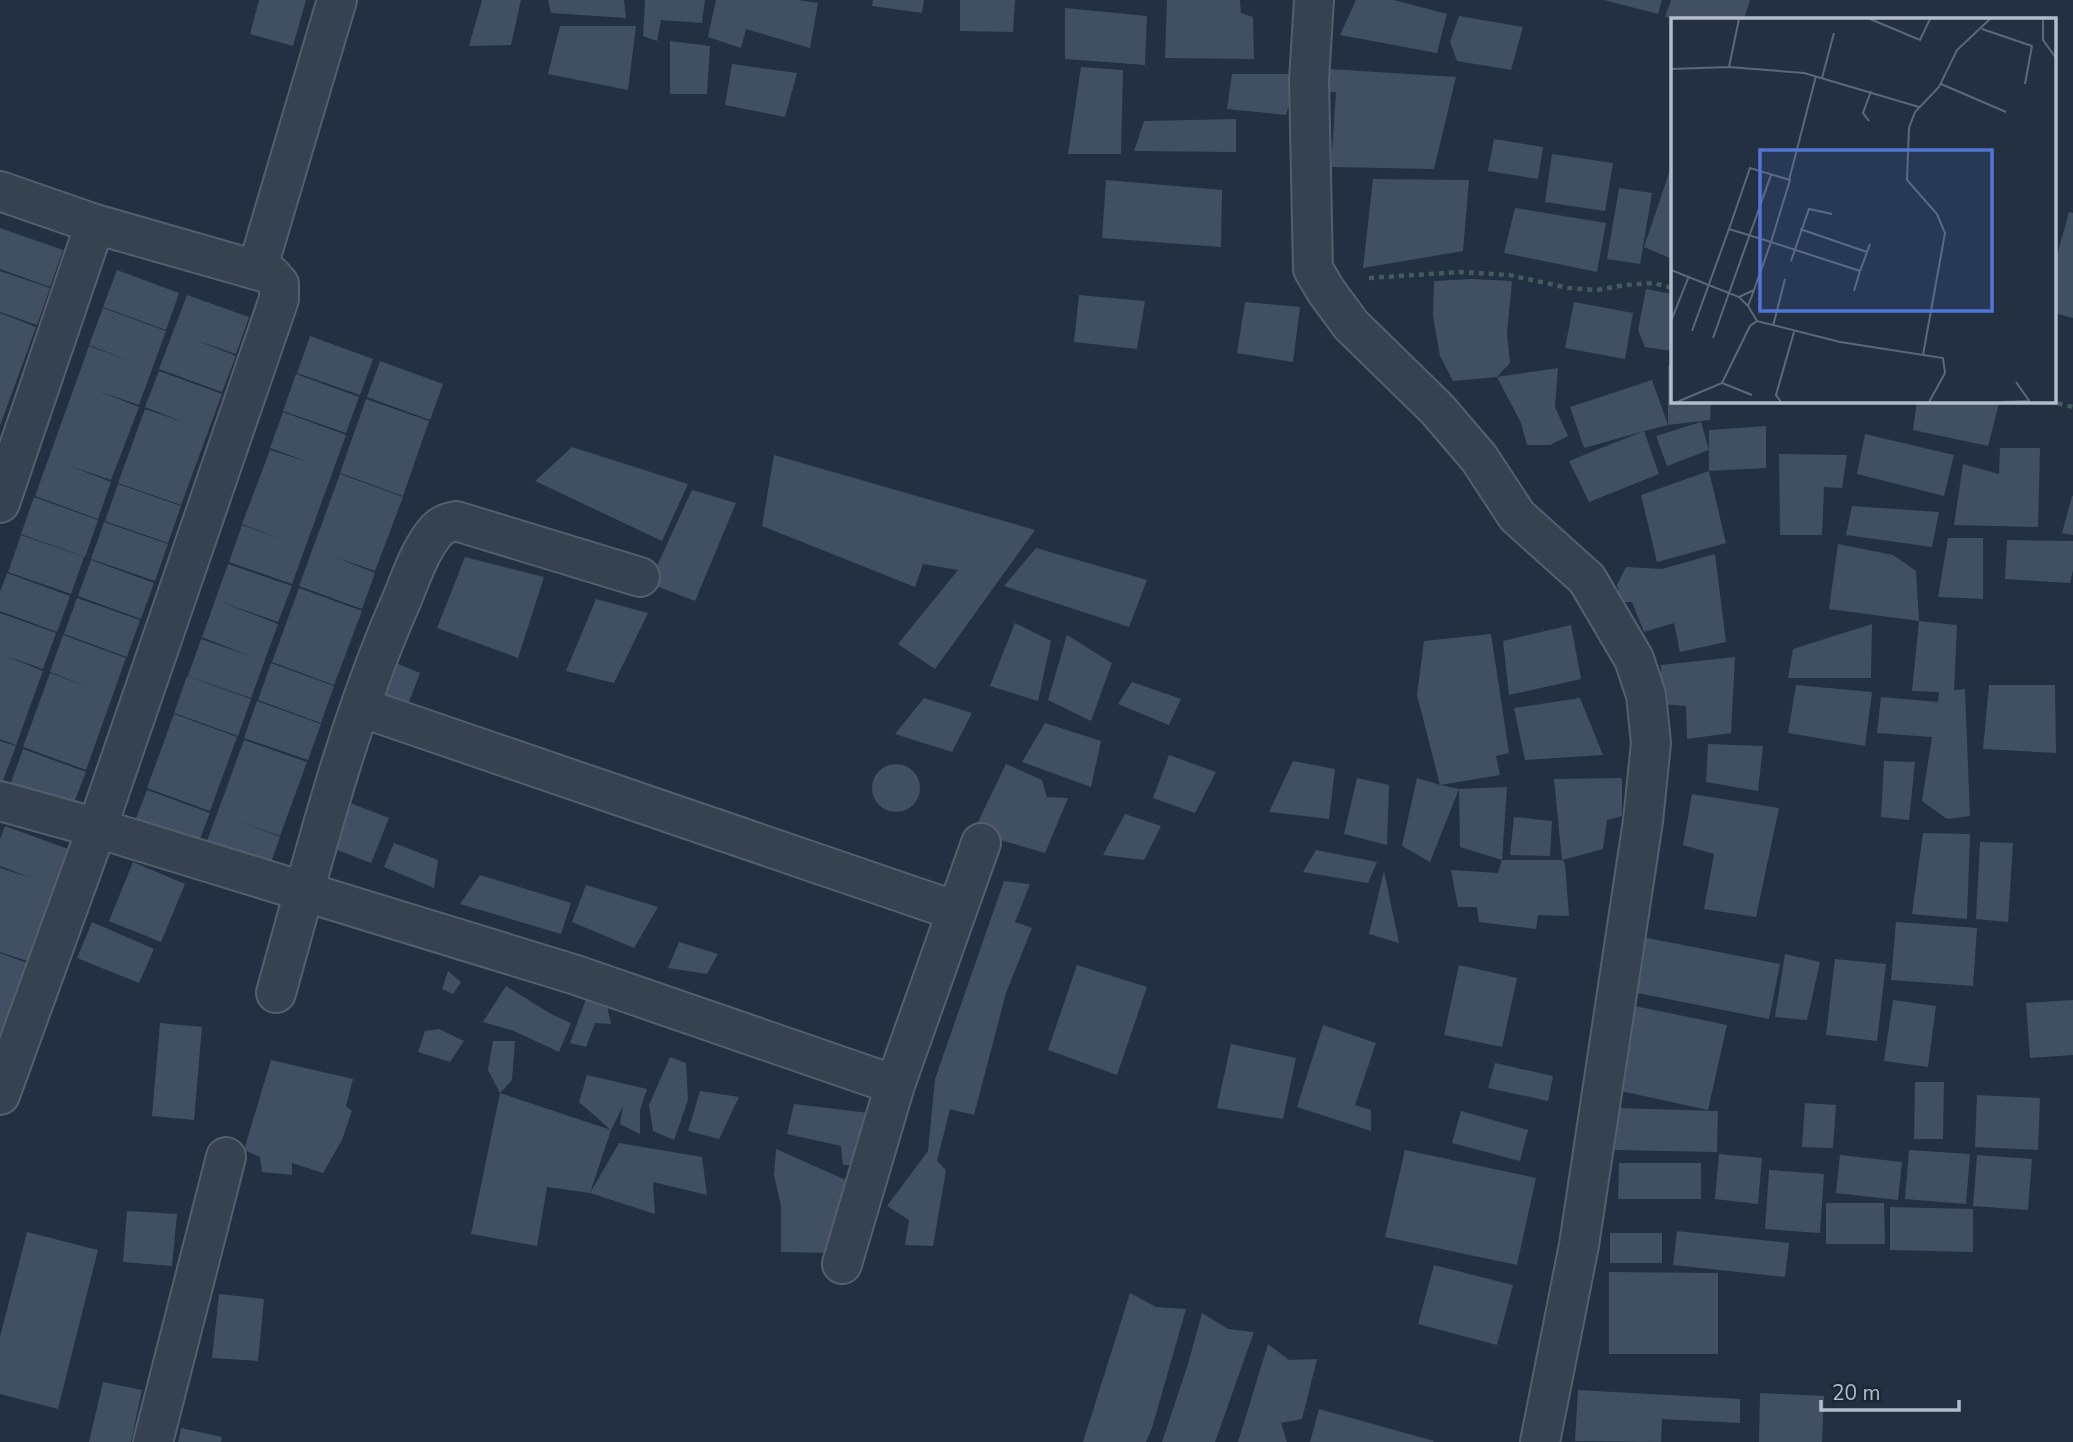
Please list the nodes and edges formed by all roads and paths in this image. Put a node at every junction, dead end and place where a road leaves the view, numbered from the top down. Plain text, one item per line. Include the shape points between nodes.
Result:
1 (337, 0) edge
2 (1314, 0) edge
3 (0, 191) edge
4 (95, 224) junction
5 (257, 270) junction
6 (1671, 288) edge
7 (1325, 291) junction
8 (2052, 402) edge
9 (2073, 407) edge
10 (0, 503) edge
11 (640, 576) dead end
12 (360, 707) junction
13 (0, 801) edge
14 (97, 828) junction
15 (981, 843) dead end
16 (305, 890) junction
17 (956, 911) junction
18 (276, 993) dead end
19 (895, 1085) junction
20 (0, 1095) edge
21 (226, 1157) dead end
22 (842, 1264) dead end
23 (153, 1442) edge
24 (1540, 1442) edge

1 - 5 street
2 - 7 street via 1309,80 1312,269
3 - 4 street
4 - 5 street
4 - 10 street
5 - 14 street via 270,274 279,284 279,299
6 - 7 path via 1654,283 1568,288 1509,275 1460,272 1365,278 1340,282
7 - 24 street via 1351,325 1437,409 1479,458 1517,516 1587,579 1634,659 1646,695 1651,743 1643,821 1579,1245
8 - 9 path
11 - 12 street via 472,525 445,523 421,555
12 - 16 street
12 - 17 street
13 - 14 street
14 - 16 street
14 - 20 street
15 - 17 street
16 - 18 street
16 - 19 street via 576,975
17 - 19 street
19 - 22 street
21 - 23 street

